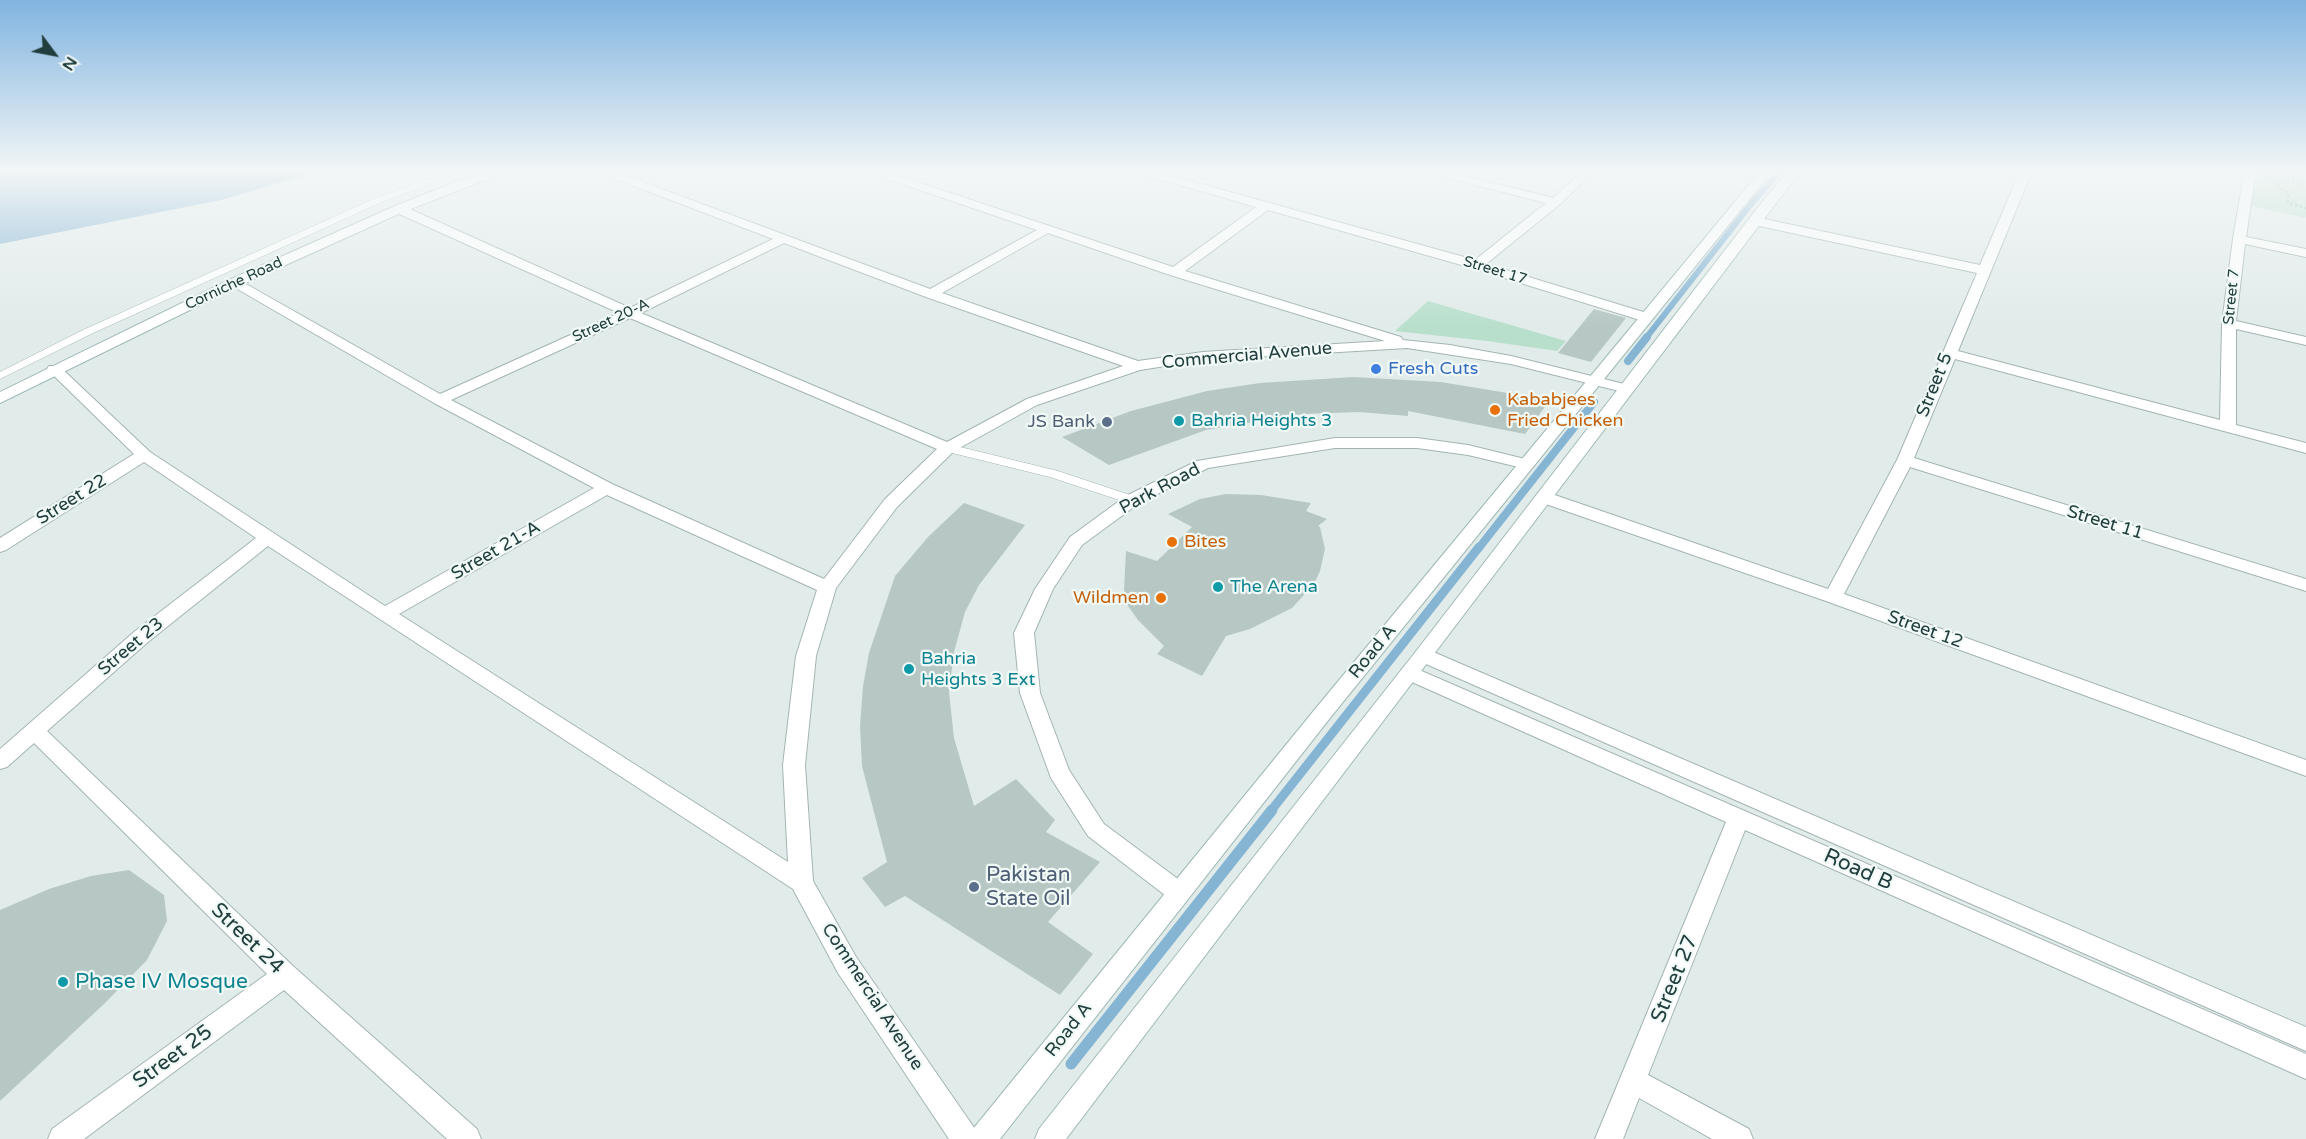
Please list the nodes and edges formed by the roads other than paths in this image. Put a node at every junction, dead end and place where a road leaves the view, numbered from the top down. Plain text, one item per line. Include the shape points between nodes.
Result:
1 (330, 222) edge
2 (370, 222) edge
3 (428, 222) edge
4 (738, 222) edge
5 (1022, 222) edge
6 (1243, 222) edge
7 (1322, 222) edge
8 (1530, 222) edge
9 (1724, 222) edge
10 (1754, 222) edge
11 (1760, 222) edge
12 (2004, 222) edge
13 (2242, 222) edge
14 (1045, 230) junction
15 (2239, 238) junction
16 (783, 239) junction
17 (2306, 253) edge
18 (1477, 266) junction
19 (1983, 270) junction
20 (1175, 272) junction
21 (234, 283) junction
22 (931, 294) junction
23 (630, 313) junction
24 (1646, 317) junction
25 (2229, 323) junction
26 (2306, 341) edge
27 (1407, 344) junction
28 (1948, 353) junction
29 (1137, 366) junction
30 (54, 369) junction
31 (0, 376) edge
32 (1594, 383) junction
33 (1627, 389) junction
34 (0, 398) edge
35 (439, 400) junction
36 (2228, 427) junction
37 (948, 448) junction
38 (2306, 448) edge
39 (144, 455) junction
40 (1905, 460) junction
41 (1527, 465) junction
42 (606, 488) junction
43 (1543, 497) junction
44 (1132, 500) junction
45 (267, 538) junction
46 (0, 546) edge
47 (2306, 585) edge
48 (827, 587) junction
49 (1833, 597) junction
50 (385, 614) junction
51 (1424, 655) junction
52 (1410, 673) junction
53 (34, 731) junction
54 (0, 760) edge
55 (2306, 768) edge
56 (1739, 818) junction
57 (801, 882) junction
58 (1178, 892) junction
59 (285, 975) junction
60 (2306, 1039) edge
61 (2306, 1067) edge
62 (1634, 1081) junction
63 (62, 1139) edge
64 (467, 1139) edge
65 (965, 1139) edge
66 (983, 1139) edge
67 (1049, 1139) edge
68 (1609, 1139) edge
69 (1739, 1139) edge

1 - 31 lane via 87,332
2 - 21 street, Corniche Road
3 - 23 street
4 - 16 street
5 - 14 street
6 - 20 street
7 - 18 street, Street 17
8 - 18 street
9 - 24 street, Road A
10 - 33 street
11 - 19 street
12 - 19 street, Street 5
13 - 15 street, Street 7
14 - 20 street
14 - 22 street
15 - 17 street
15 - 25 street, Street 7
16 - 22 street
16 - 23 street, Street 20-A
18 - 24 street, Street 17
19 - 28 street, Street 5
20 - 27 street
21 - 30 street, Corniche Road
21 - 35 street
22 - 29 street
23 - 35 street, Street 20-A
23 - 37 street
24 - 32 street, Road A
25 - 26 street
25 - 36 street, Street 7
27 - 29 street, Commercial Avenue via 1203,356
27 - 32 street, Commercial Avenue via 1511,360
28 - 36 street
28 - 40 street, Street 5
29 - 37 street, Commercial Avenue via 1032,402
30 - 34 street, Corniche Road
30 - 39 street
32 - 33 street, Commercial Avenue
32 - 41 street, Road A
33 - 43 street
35 - 42 street
36 - 38 street
37 - 44 lane via 1054,474
37 - 48 street, Commercial Avenue via 891,502
39 - 45 street
39 - 46 street, Street 22
40 - 47 street, Street 11
40 - 49 street, Street 5
41 - 44 street, Park Road via 1417,442 1335,443 1203,464
41 - 58 street, Road A
42 - 48 street
42 - 50 street, Street 21-A
43 - 49 street, Street 12
43 - 51 street
44 - 58 street, Park Road via 1076,541 1044,589 1024,633 1030,693 1059,772 1096,830
45 - 50 street
45 - 53 street, Street 23 via 141,637
48 - 57 street, Commercial Avenue via 806,656 795,765
49 - 55 street, Street 12
50 - 57 street
51 - 52 street
51 - 60 street, Road B
52 - 56 street, Road B
52 - 67 street
53 - 54 street, Street 23
53 - 59 street, Street 24
56 - 61 street, Road B
56 - 62 street, Street 27
57 - 65 street, Commercial Avenue via 847,965
58 - 66 street, Road A
59 - 63 street, Street 25
59 - 64 street, Street 24
62 - 68 street, Street 27
62 - 69 street

